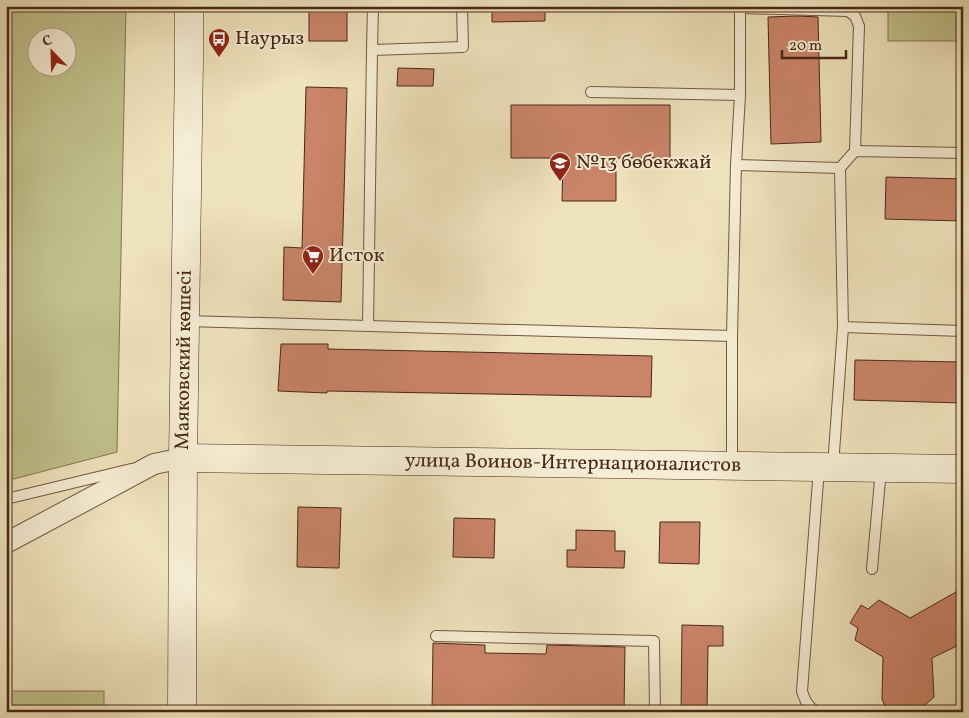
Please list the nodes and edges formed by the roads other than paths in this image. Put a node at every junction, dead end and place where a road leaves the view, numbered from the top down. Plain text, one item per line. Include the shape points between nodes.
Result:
1 (189, 6) edge
2 (373, 6) edge
3 (462, 6) edge
4 (740, 7) edge
5 (372, 50) junction
6 (591, 92) dead end
7 (740, 95) junction
8 (856, 151) junction
9 (963, 152) edge
10 (736, 165) junction
11 (840, 168) junction
12 (184, 321) junction
13 (368, 326) junction
14 (843, 327) junction
15 (963, 331) edge
16 (732, 336) junction
17 (183, 458) junction
18 (154, 464) junction
19 (732, 466) junction
20 (826, 467) junction
21 (881, 468) junction
22 (963, 469) edge
23 (6, 499) edge
24 (6, 543) edge
25 (872, 569) dead end
26 (436, 636) dead end
27 (182, 712) edge
28 (655, 712) edge
29 (817, 712) edge

1 - 12 main road, Маяковский көшесі
2 - 5 lane
3 - 5 lane via 463,47
4 - 7 lane
4 - 8 lane via 848,11 855,16 859,26
5 - 13 lane
6 - 7 lane
7 - 10 lane
8 - 9 lane
8 - 11 lane
10 - 11 lane
10 - 16 lane
11 - 14 lane
12 - 13 lane
12 - 17 main road, Маяковский көшесі
13 - 16 lane
14 - 15 lane
14 - 20 lane
16 - 19 lane
17 - 18 street
17 - 19 main road, улица Воинов-Интернационалистов
17 - 27 main road, Маяковский көшесі
18 - 23 lane
18 - 24 street
19 - 20 main road, улица Воинов-Интернационалистов
20 - 21 main road, улица Воинов-Интернационалистов
20 - 29 lane via 802,691 805,701
21 - 22 main road, улица Воинов-Интернационалистов
21 - 25 lane
26 - 28 lane via 654,641

